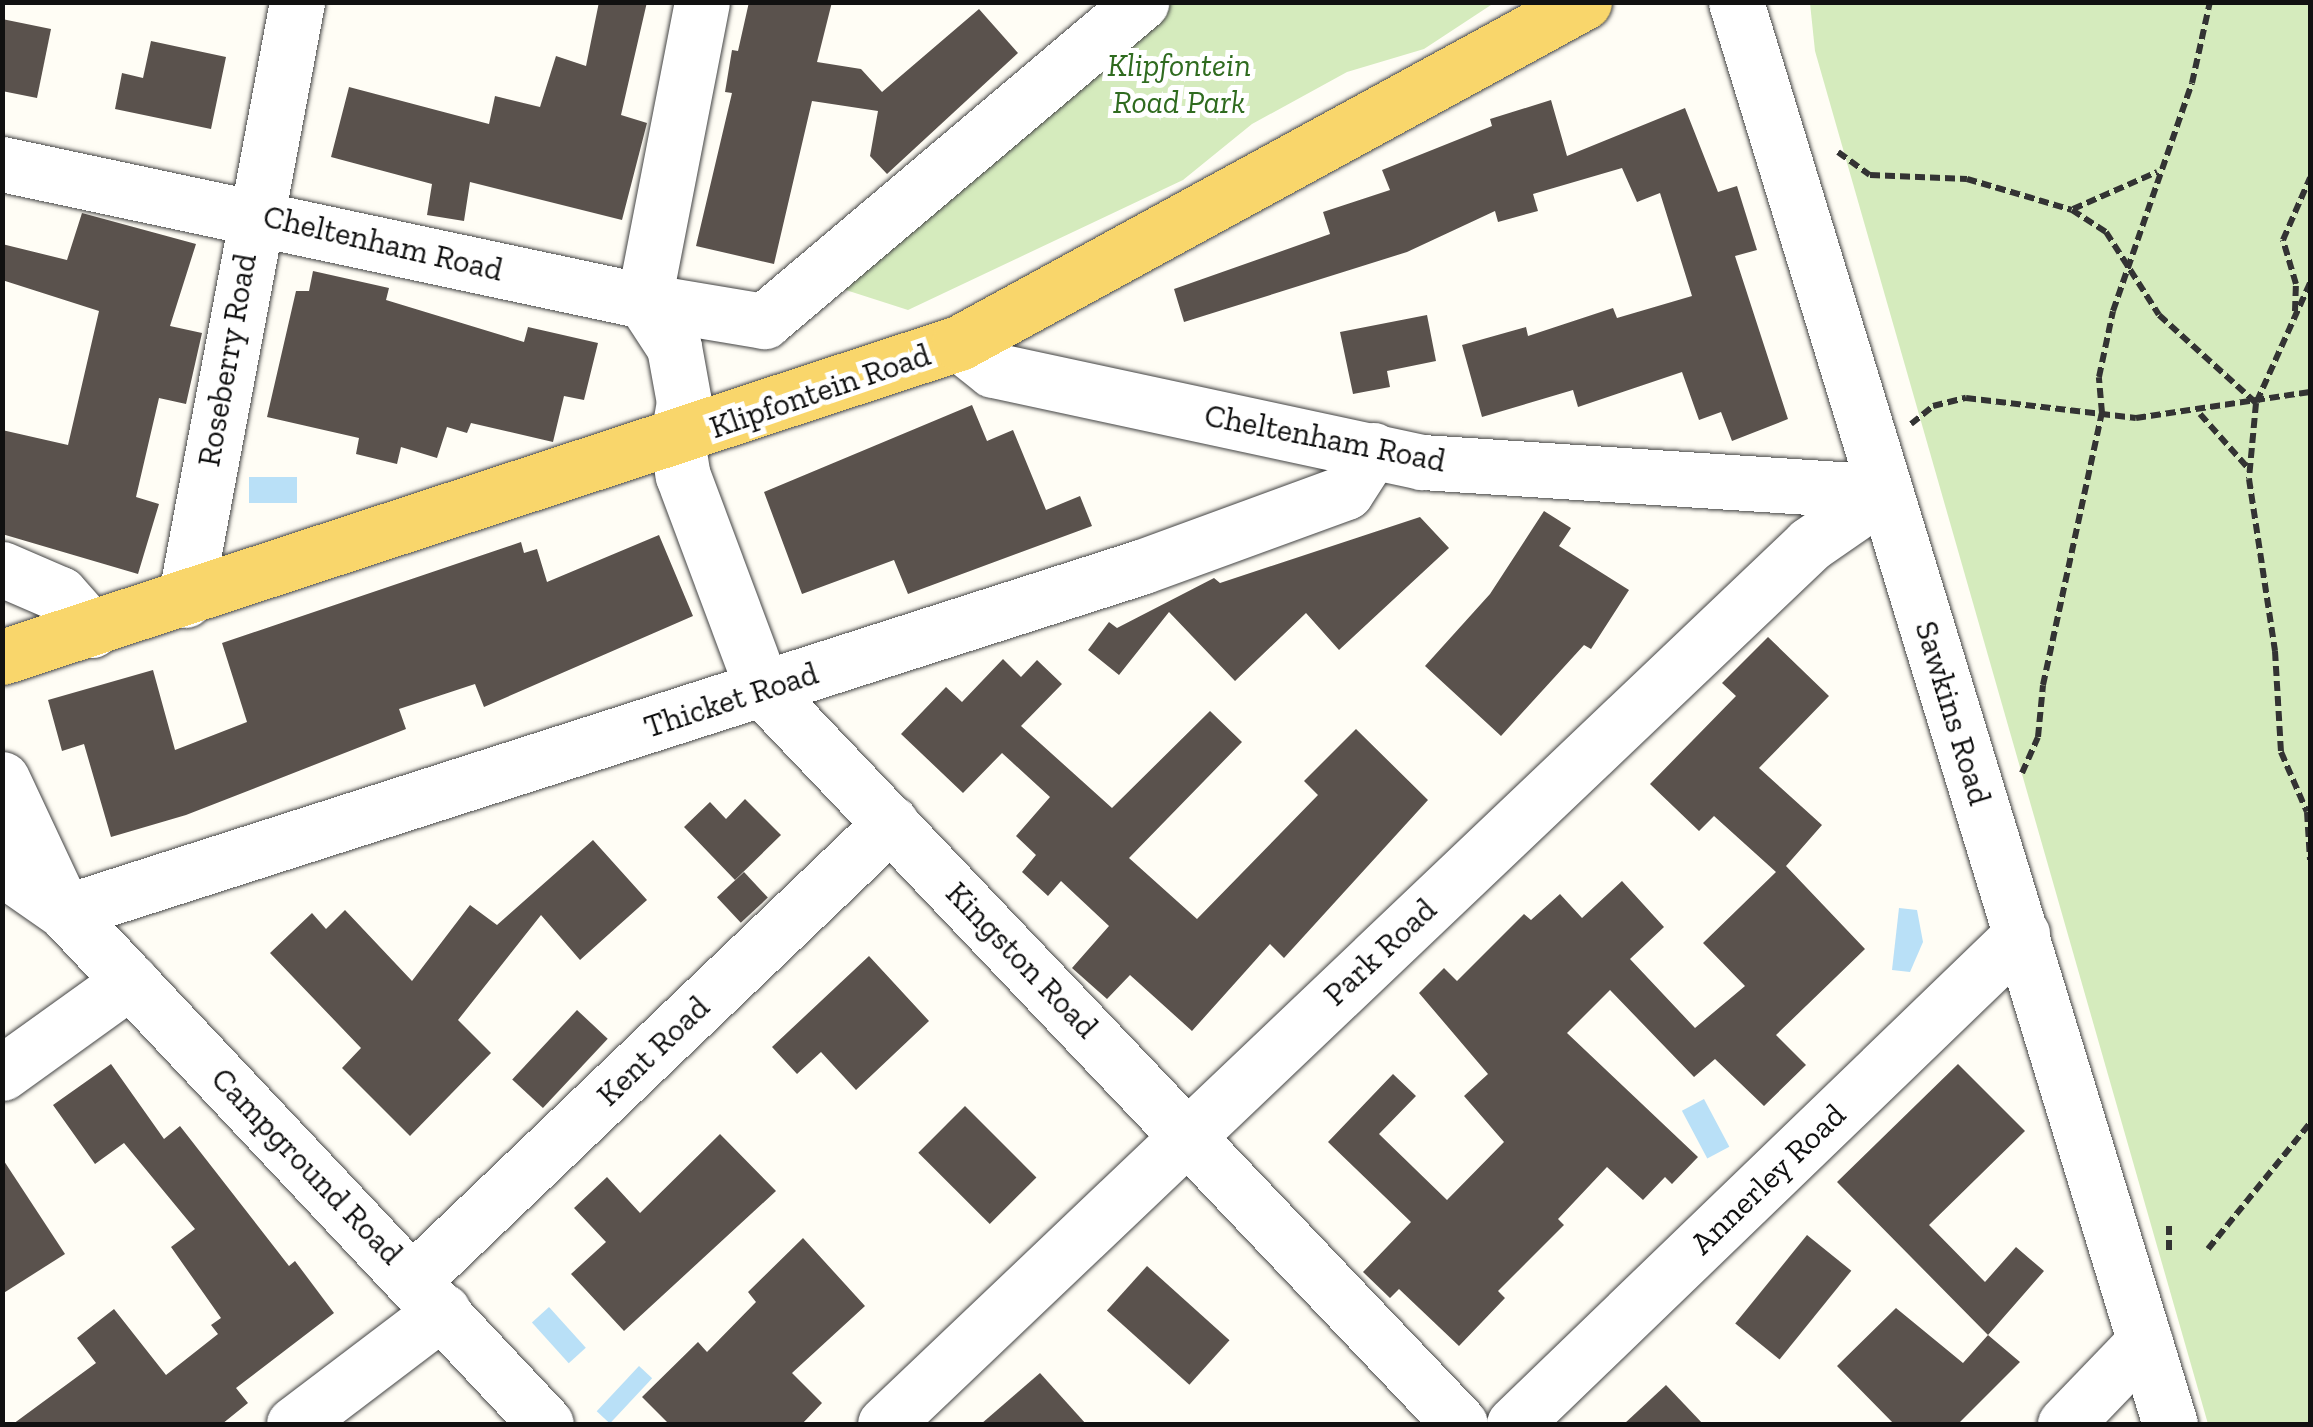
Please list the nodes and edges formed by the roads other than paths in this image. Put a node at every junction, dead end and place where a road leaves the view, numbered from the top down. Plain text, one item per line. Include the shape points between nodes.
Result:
1 (297, 2) edge
2 (702, 2) edge
3 (1140, 2) edge
4 (1584, 2) edge
5 (1736, 2) edge
6 (2, 164) edge
7 (253, 214) junction
8 (644, 301) junction
9 (959, 343) junction
10 (678, 440) junction
11 (1373, 450) junction
12 (1885, 492) junction
13 (2, 569) edge
14 (185, 600) junction
15 (92, 630) junction
16 (2, 657) edge
17 (763, 690) junction
18 (2, 779) edge
19 (890, 823) junction
20 (2, 868) edge
21 (65, 912) junction
22 (2022, 934) junction
23 (130, 981) junction
24 (2, 1073) edge
25 (1188, 1133) junction
26 (429, 1295) junction
27 (2145, 1341) junction
28 (294, 1424) edge
29 (546, 1424) edge
30 (885, 1424) edge
31 (1460, 1424) edge
32 (1514, 1424) edge
33 (2065, 1424) edge
34 (2170, 1424) edge

1 - 7 street, Roseberry Road
2 - 8 street
3 - 8 street, Cheltenham Road via 764,320
4 - 9 main road, Klipfontein Road
5 - 12 street, Sawkins Road
6 - 7 street, Cheltenham Road
7 - 8 street, Cheltenham Road
7 - 14 street, Roseberry Road
8 - 10 street, Kingston Road via 674,347 684,402
9 - 10 main road, Klipfontein Road
9 - 11 street, Cheltenham Road via 993,370
10 - 14 main road, Klipfontein Road
10 - 17 street, Kingston Road via 683,476
11 - 12 street, Cheltenham Road via 1422,462
11 - 17 street, Thicket Road via 1346,492
12 - 22 street, Sawkins Road
12 - 25 street, Park Road via 1810,544
13 - 15 street via 60,594
14 - 15 main road, Klipfontein Road
15 - 16 main road, Klipfontein Road
17 - 19 street, Kingston Road
17 - 21 street, Thicket Road
18 - 21 street, Campground Road
19 - 25 street, Kingston Road
19 - 26 street, Kent Road
20 - 21 street, Campground Road
21 - 23 street, Campground Road
22 - 27 street, Sawkins Road
22 - 32 street, Annerley Road
23 - 24 street
23 - 26 street, Campground Road
25 - 30 street, Park Road
25 - 31 street, Kingston Road
26 - 28 street, Kent Road
26 - 29 street, Campground Road
27 - 33 street
27 - 34 street, Sawkins Road

